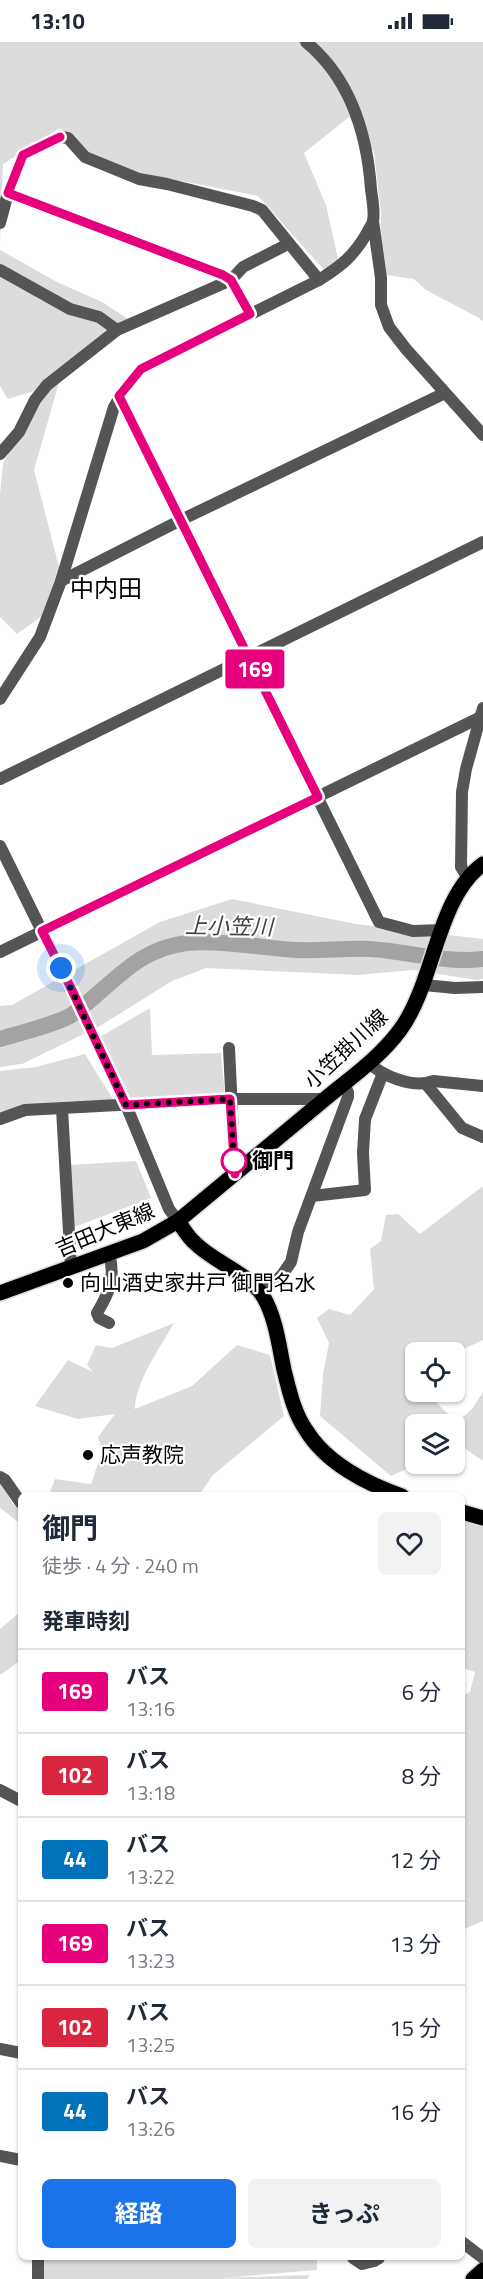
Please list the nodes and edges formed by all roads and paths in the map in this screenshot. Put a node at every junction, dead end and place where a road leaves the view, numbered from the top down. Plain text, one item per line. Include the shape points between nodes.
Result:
1 (306, 42) edge
2 (8, 193) junction
3 (373, 221) junction
4 (0, 223) edge
5 (288, 244) junction
6 (0, 270) edge
7 (231, 280) junction
8 (318, 280) junction
9 (250, 314) junction
10 (117, 330) junction
11 (445, 393) junction
12 (119, 396) junction
13 (483, 435) edge
14 (0, 454) edge
15 (181, 520) junction
16 (483, 542) edge
17 (61, 581) junction
18 (249, 657) junction
19 (0, 699) edge
20 (482, 712) edge
21 (0, 779) edge
22 (318, 797) junction
23 (0, 846) edge
24 (483, 864) edge
25 (468, 878) junction
26 (42, 931) junction
27 (440, 934) junction
28 (0, 952) edge
29 (426, 981) junction
30 (483, 987) edge
31 (229, 1048) dead end
32 (368, 1062) junction
33 (383, 1073) junction
34 (342, 1084) junction
35 (426, 1084) junction
36 (483, 1086) edge
37 (230, 1099) junction
38 (325, 1099) junction
39 (126, 1105) junction
40 (62, 1109) junction
41 (0, 1119) edge
42 (483, 1137) edge
43 (235, 1174) junction
44 (312, 1197) junction
45 (178, 1221) junction
46 (109, 1254) junction
47 (71, 1268) junction
48 (0, 1293) edge
49 (261, 1294) junction
50 (109, 1323) dead end
51 (0, 1477) edge
52 (391, 1492) edge
53 (18, 1499) edge
54 (465, 1513) edge
55 (483, 1518) edge
56 (0, 1790) edge
57 (18, 1799) edge
58 (0, 2049) edge
59 (18, 2052) edge
60 (0, 2156) edge
61 (18, 2159) edge
62 (465, 2244) edge
63 (483, 2258) edge
64 (38, 2260) edge
65 (356, 2260) edge
66 (376, 2260) edge
67 (483, 2270) edge
68 (38, 2279) edge
69 (473, 2279) edge

1 - 3 street via 333,68 358,122 367,153
2 - 4 street
2 - 5 street via 23,155 60,137 68,138 85,157 139,179 262,210
2 - 7 street
3 - 8 street via 357,251
3 - 11 street via 381,305 389,327
5 - 7 street via 243,267
5 - 8 street
6 - 10 street via 70,309 99,317
7 - 9 street
7 - 10 street
8 - 9 street
9 - 12 street via 141,369
10 - 14 street via 47,385 19,432
11 - 13 street
11 - 15 street
12 - 15 street
12 - 17 street
15 - 17 street
15 - 18 street
16 - 18 street
17 - 19 street via 40,637
18 - 21 street
18 - 22 street
20 - 22 street
20 - 25 street via 462,792 461,867
22 - 26 street
22 - 27 street via 379,922
23 - 26 street
24 - 25 main road, 小笠掛川線
25 - 27 main road, 小笠掛川線
26 - 28 street
26 - 39 street
27 - 29 main road, 小笠掛川線
29 - 30 street via 455,988
29 - 32 main road, 小笠掛川線 via 399,1032
31 - 37 street
32 - 33 street
32 - 34 main road, 小笠掛川線
33 - 35 street
33 - 44 street via 365,1119 365,1190
34 - 38 main road, 小笠掛川線
34 - 44 street via 348,1097
35 - 36 street via 433,1081
35 - 42 street via 462,1128
37 - 38 street
37 - 39 street
37 - 43 street
38 - 43 main road, 小笠掛川線
39 - 40 street
39 - 45 street via 150,1169
40 - 41 street via 25,1110
40 - 47 street
43 - 45 main road, 小笠掛川線
44 - 49 street via 291,1262
45 - 46 main road, 吉田大東線
45 - 49 main road, 吉田大東線 via 195,1243
46 - 47 main road, 吉田大東線
46 - 50 street via 113,1270 110,1292 97,1313
47 - 48 main road, 吉田大東線
49 - 52 main road, 吉田大東線 via 276,1331 291,1398 306,1431 347,1470
51 - 53 street
54 - 55 main road
56 - 57 street
58 - 59 street
60 - 61 street
62 - 63 street
64 - 68 street
65 - 66 street via 362,2264
67 - 69 main road

